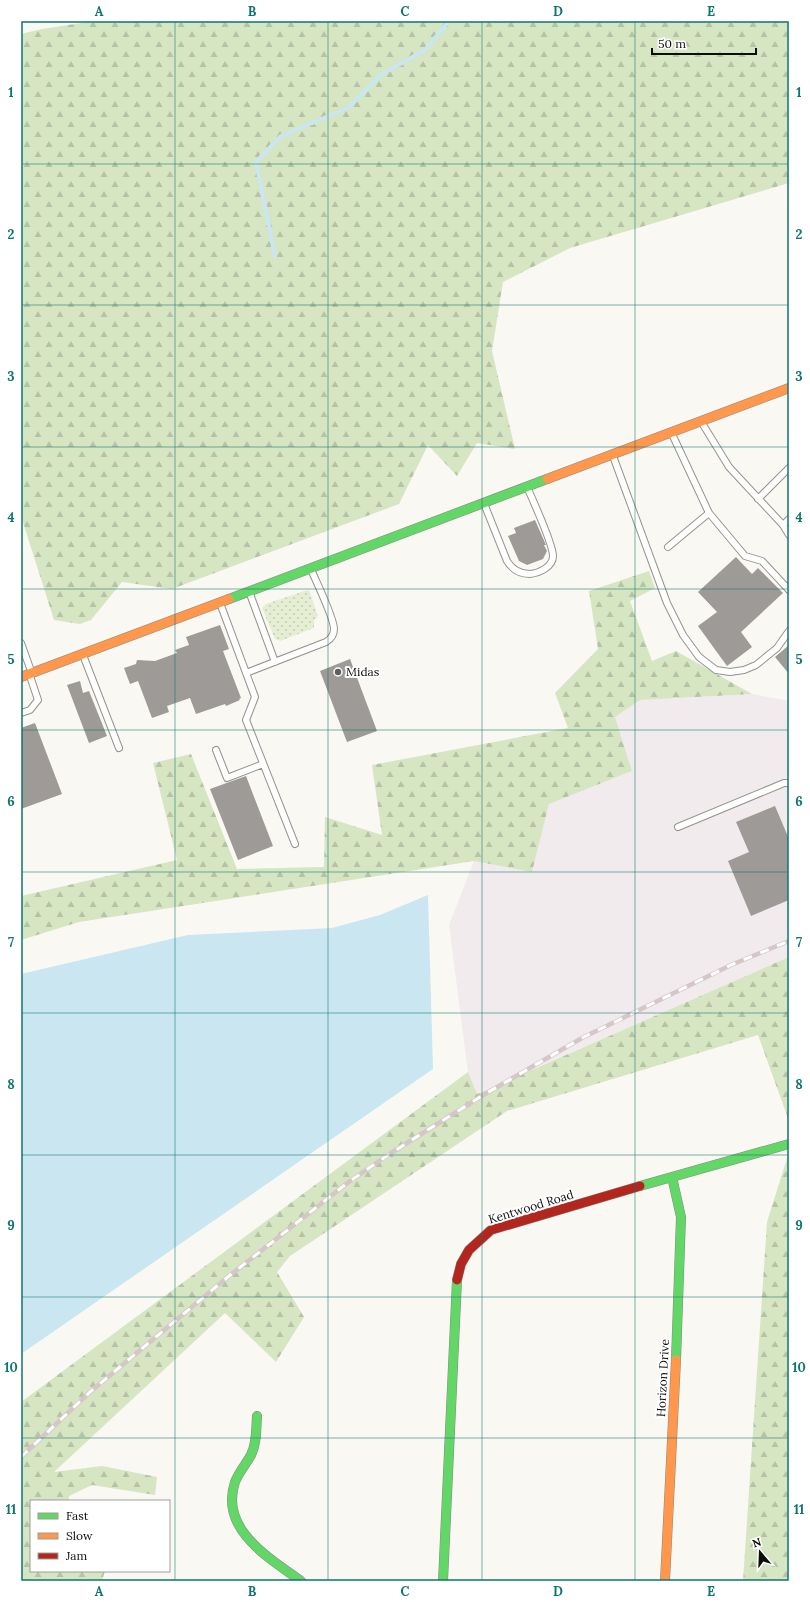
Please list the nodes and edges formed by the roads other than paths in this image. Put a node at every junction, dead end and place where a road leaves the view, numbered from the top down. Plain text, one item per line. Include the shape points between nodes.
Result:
1 (789, 388) edge
2 (701, 421) junction
3 (671, 432) junction
4 (612, 454) junction
5 (789, 468) edge
6 (527, 486) junction
7 (758, 498) junction
8 (484, 502) junction
9 (709, 513) junction
10 (789, 519) edge
11 (783, 525) junction
12 (789, 535) edge
13 (668, 547) dead end
14 (310, 568) junction
15 (789, 590) edge
16 (249, 591) junction
17 (219, 602) junction
18 (789, 631) edge
19 (21, 643) edge
20 (83, 653) junction
21 (274, 662) junction
22 (246, 673) junction
23 (27, 674) edge
24 (21, 713) edge
25 (119, 748) dead end
26 (216, 750) dead end
27 (263, 764) junction
28 (789, 783) edge
29 (678, 827) dead end
30 (295, 844) dead end
31 (789, 1144) edge
32 (672, 1177) junction
33 (257, 1416) dead end
34 (301, 1581) edge
35 (443, 1581) edge
36 (665, 1581) edge

1 - 2 street
2 - 3 street
2 - 7 lane via 729,467
3 - 4 street
3 - 9 lane
4 - 6 street
4 - 18 lane via 667,604 683,635 699,658 716,670 744,670 756,665 777,648
5 - 7 lane
6 - 8 street
6 - 8 lane via 553,551 552,562 537,572 524,573 512,568
7 - 11 lane
8 - 14 street
9 - 13 lane
9 - 15 lane via 745,556 762,561
10 - 11 lane
11 - 12 lane
14 - 16 street
14 - 21 lane via 331,617 334,634 326,642
16 - 17 street
16 - 21 lane
17 - 20 street
17 - 22 lane
19 - 23 lane
20 - 23 street
20 - 25 lane
21 - 22 lane
22 - 27 lane via 255,697 246,720
23 - 24 lane via 38,700 30,710
26 - 27 lane via 227,778
27 - 30 lane
28 - 29 lane
31 - 32 street, Kentwood Road
32 - 35 street, Kentwood Road via 491,1230 476,1241 460,1262 455,1293
32 - 36 street, Horizon Drive via 681,1217
33 - 34 street via 254,1449 234,1486 232,1505 237,1523 247,1540

